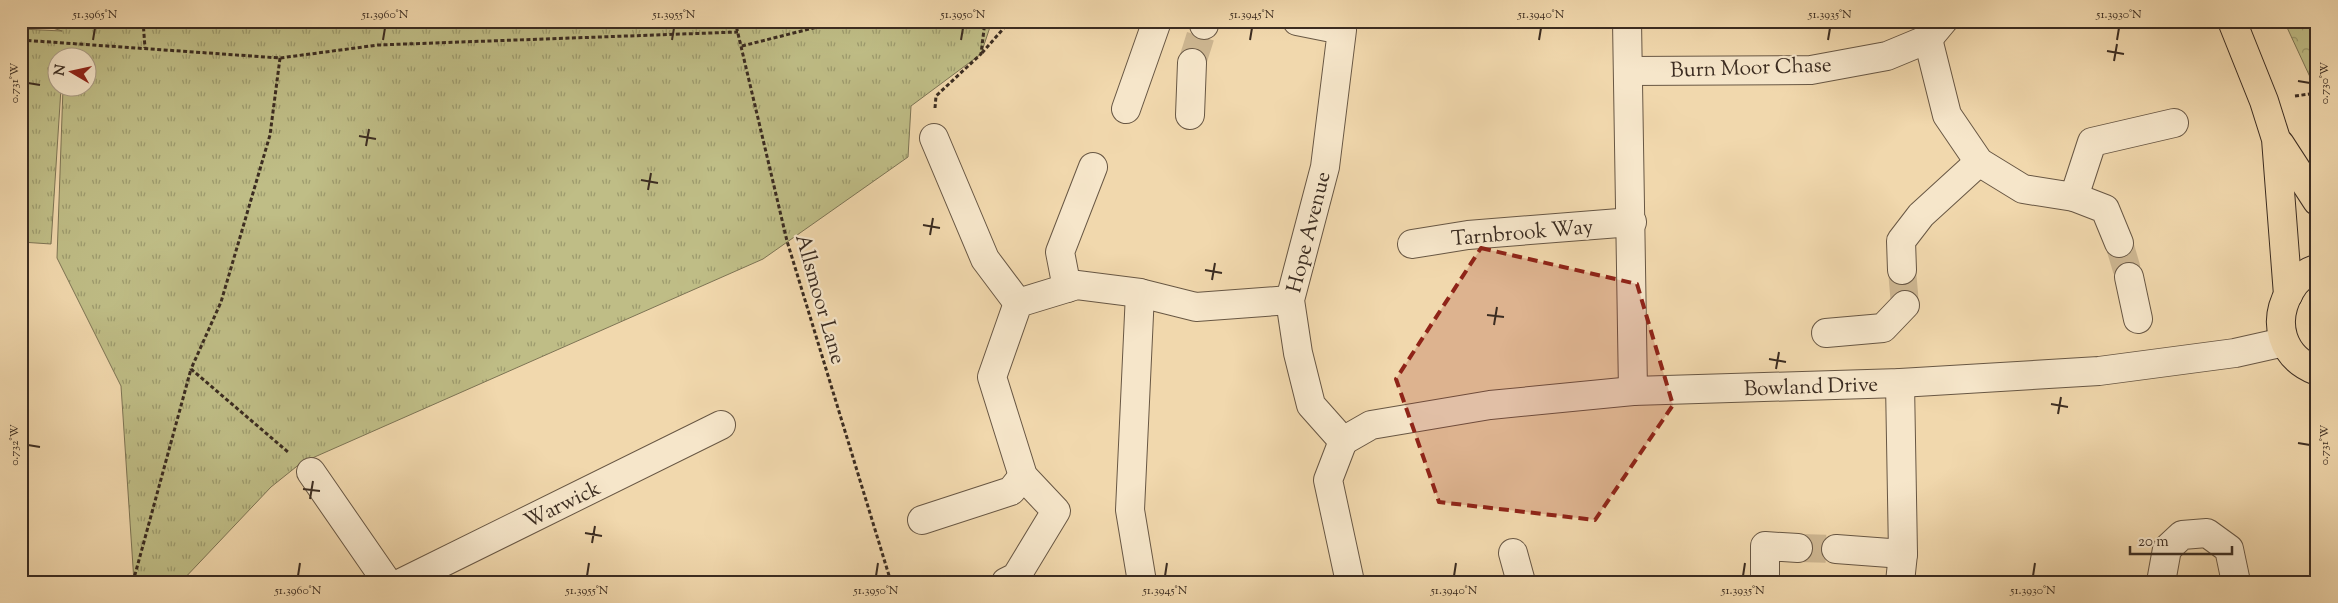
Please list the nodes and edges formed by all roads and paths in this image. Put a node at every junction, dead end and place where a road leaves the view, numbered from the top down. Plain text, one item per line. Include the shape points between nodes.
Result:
1 (143, 21) edge
2 (735, 21) edge
3 (841, 21) edge
4 (985, 21) edge
5 (1010, 21) edge
6 (1157, 21) edge
7 (1297, 21) edge
8 (1627, 21) edge
9 (2232, 21) edge
10 (1936, 30) edge
11 (738, 32) junction
12 (21, 40) edge
13 (742, 46) junction
14 (145, 48) junction
15 (981, 54) junction
16 (280, 58) junction
17 (1192, 63) tunnel mouth
18 (1629, 71) junction
19 (2317, 93) edge
20 (2306, 95) dead end
21 (1126, 109) dead end
22 (1190, 115) dead end
23 (2174, 123) dead end
24 (934, 138) joint
25 (2276, 139) junction
26 (1979, 162) junction
27 (1093, 168) dead end
28 (2074, 197) junction
29 (2317, 201) edge
30 (1632, 222) junction
31 (2119, 242) tunnel mouth
32 (1412, 244) dead end
33 (2317, 269) edge
34 (1902, 270) tunnel mouth
35 (2129, 277) tunnel mouth
36 (1067, 288) junction
37 (1140, 293) junction
38 (2288, 295) junction
39 (1290, 300) junction
40 (1018, 303) junction
41 (1905, 305) dead end
42 (2138, 319) dead end
43 (1826, 333) dead end
44 (2284, 342) junction
45 (191, 369) junction
46 (2317, 371) edge
47 (1900, 383) junction
48 (1633, 391) junction
49 (720, 425) dead end
50 (1343, 441) junction
51 (311, 472) joint
52 (1023, 476) junction
53 (922, 520) dead end
54 (1798, 548) tunnel mouth
55 (1836, 549) tunnel mouth
56 (1513, 554) dead end
57 (1903, 554) junction
58 (1765, 576) dead end
59 (133, 582) edge
60 (387, 582) edge
61 (403, 582) edge
62 (891, 582) edge
63 (1006, 582) edge
64 (1142, 582) edge
65 (1350, 582) edge
66 (1521, 582) edge
67 (1900, 582) edge
68 (2161, 582) edge
69 (2236, 582) edge

1 - 14 path
2 - 11 path, Allsmoor Lane
3 - 13 path
4 - 15 path
5 - 15 path
6 - 21 street
7 - 39 street, Hope Avenue via 1342,30 1325,167
8 - 18 street
9 - 25 main road
10 - 18 street, Burn Moor Chase via 1887,56 1811,70
10 - 26 street, Burn Moor Chase via 1947,115
11 - 13 path, Allsmoor Lane
11 - 16 path via 378,44
12 - 14 path
13 - 62 path, Allsmoor Lane via 787,241
14 - 16 path
15 - 24 path via 936,96
16 - 45 path via 267,144 221,302
17 - 22 street
18 - 30 street
19 - 20 path
23 - 28 street via 2092,142
24 - 40 street via 985,259
25 - 29 main road
25 - 38 main road
26 - 28 street, Burn Moor Chase via 2023,189
26 - 34 street via 1921,216 1901,240
27 - 36 street via 1060,252
28 - 31 street, Burn Moor Chase via 2105,210
30 - 32 street, Tarnbrook Way via 1468,235
30 - 48 street
33 - 38 main road via 2295,282
35 - 42 street
36 - 37 street via 1077,285
36 - 40 street
37 - 39 street via 1196,307
37 - 64 street via 1130,510
38 - 44 main road via 2280,312
39 - 50 street, Hope Avenue via 1298,353 1311,405
40 - 52 street via 992,377
41 - 43 street via 1883,328
44 - 46 main road via 2295,358
44 - 47 street, Bowland Drive via 2236,353 2099,371
45 - 51 path
45 - 59 path
47 - 48 street, Bowland Drive
47 - 57 street
48 - 50 street, Bowland Drive via 1490,405 1371,425
49 - 61 street, Warwick
50 - 65 street via 1328,480
51 - 60 street
52 - 53 street via 1012,491
52 - 63 street via 1056,512 1016,577
54 - 58 street via 1765,546
55 - 57 street
56 - 66 street
57 - 67 street
68 - 69 street via 2167,549 2182,535 2207,533 2229,548

